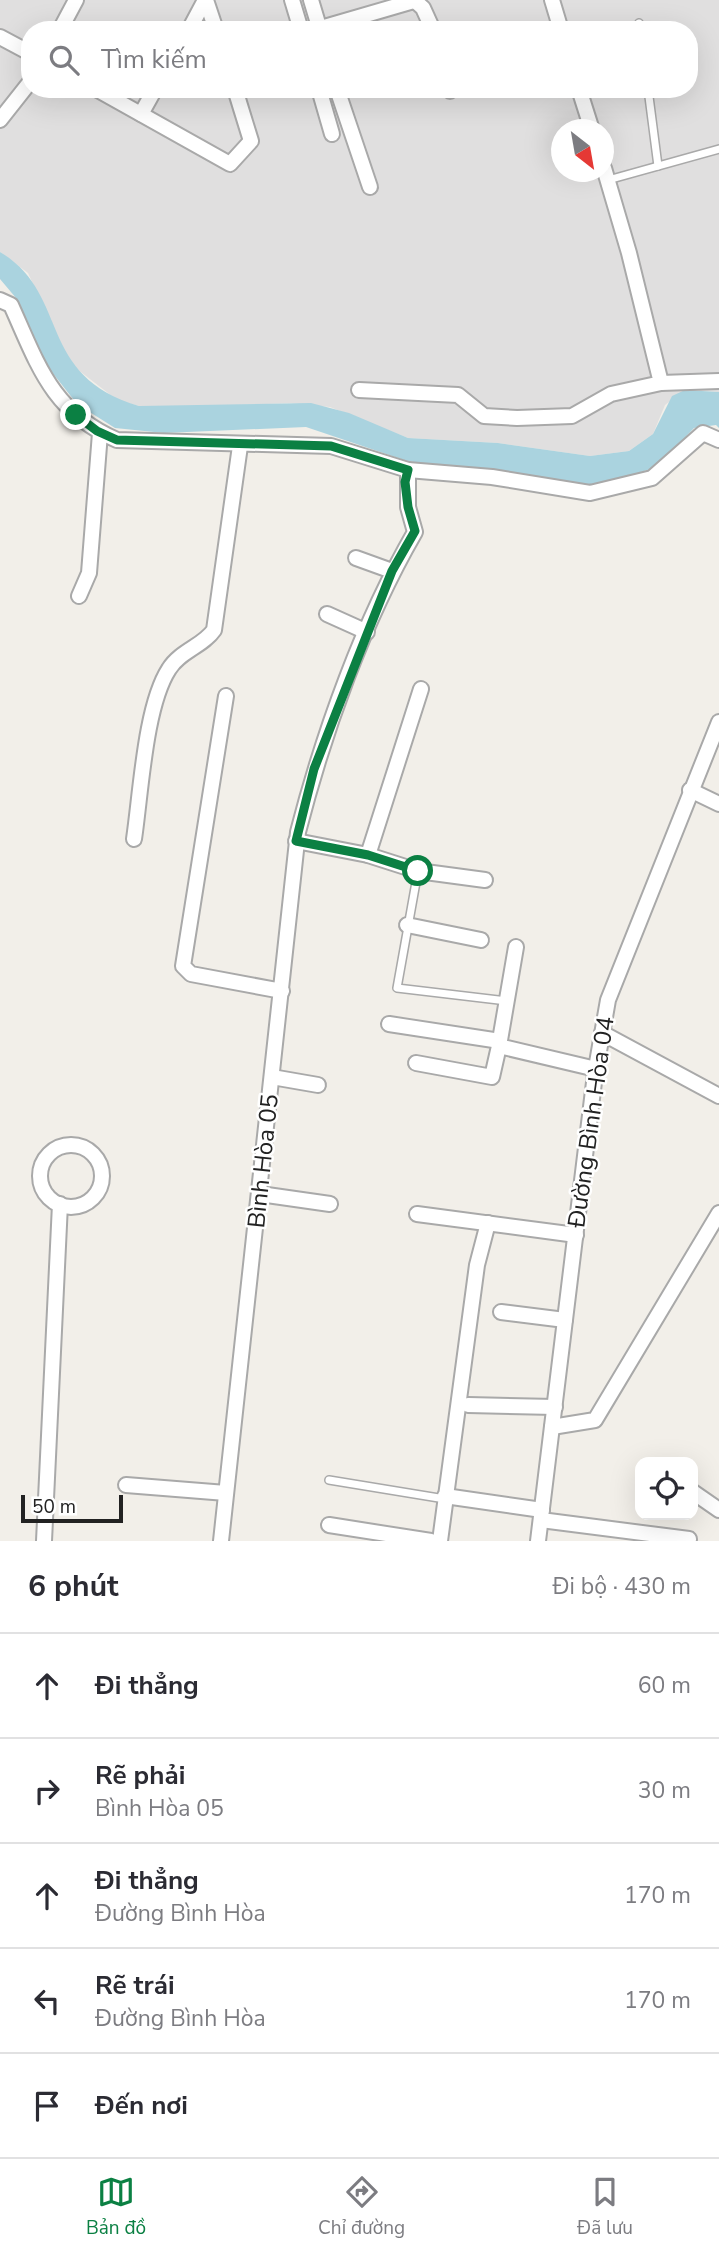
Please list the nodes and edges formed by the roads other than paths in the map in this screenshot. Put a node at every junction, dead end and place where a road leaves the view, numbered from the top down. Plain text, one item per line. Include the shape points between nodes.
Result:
1 (76, 0) edge
2 (206, 0) edge
3 (292, 0) edge
4 (311, 0) edge
5 (415, 0) edge
6 (552, 0) edge
7 (65, 21) edge
8 (193, 21) edge
9 (213, 21) edge
10 (298, 21) edge
11 (316, 21) edge
12 (345, 21) edge
13 (429, 21) edge
14 (558, 21) edge
15 (0, 37) edge
16 (21, 48) edge
17 (21, 93) edge
18 (112, 98) edge
19 (150, 98) edge
20 (238, 98) edge
21 (321, 98) edge
22 (340, 98) edge
23 (582, 98) edge
24 (649, 98) edge
25 (141, 114) junction
26 (589, 119) edge
27 (0, 120) edge
28 (332, 134) dead end
29 (719, 149) edge
30 (658, 166) junction
31 (614, 173) edge
32 (608, 182) edge
33 (370, 187) dead end
34 (0, 300) edge
35 (719, 381) edge
36 (661, 383) junction
37 (359, 390) dead end
38 (100, 433) junction
39 (719, 440) edge
40 (240, 446) junction
41 (408, 470) junction
42 (356, 558) dead end
43 (392, 571) junction
44 (79, 596) dead end
45 (327, 614) dead end
46 (367, 632) junction
47 (421, 689) dead end
48 (226, 696) dead end
49 (719, 722) edge
50 (690, 790) junction
51 (719, 804) edge
52 (134, 839) dead end
53 (296, 841) junction
54 (368, 855) junction
55 (418, 871) junction
56 (485, 880) dead end
57 (407, 925) junction
58 (481, 940) dead end
59 (516, 947) dead end
60 (282, 990) junction
61 (507, 1002) junction
62 (389, 1024) dead end
63 (602, 1033) junction
64 (500, 1044) junction
65 (416, 1063) dead end
66 (596, 1069) junction
67 (272, 1077) junction
68 (317, 1085) dead end
69 (719, 1096) edge
70 (260, 1194) junction
71 (60, 1204) junction
72 (330, 1204) dead end
73 (719, 1213) edge
74 (417, 1214) dead end
75 (488, 1223) junction
76 (576, 1235) junction
77 (501, 1312) dead end
78 (565, 1320) junction
79 (468, 1405) dead end
80 (555, 1407) junction
81 (552, 1427) junction
82 (329, 1480) dead end
83 (126, 1485) dead end
84 (226, 1493) junction
85 (698, 1495) edge
86 (445, 1498) junction
87 (719, 1510) edge
88 (541, 1515) junction
89 (329, 1525) dead end
90 (689, 1539) dead end
91 (44, 1541) edge
92 (221, 1541) edge
93 (431, 1541) edge
94 (440, 1541) edge
95 (538, 1541) edge

1 - 7 street
2 - 8 street
2 - 9 street
3 - 10 street
4 - 11 street
5 - 12 street
5 - 13 street
6 - 14 street
15 - 16 street
17 - 27 street
18 - 25 street
19 - 25 street
20 - 25 street via 251,141 230,164
21 - 28 street
22 - 33 street
23 - 26 street
24 - 30 lane
29 - 30 lane
30 - 31 lane
32 - 36 street
34 - 38 street via 11,304 47,384
35 - 36 street
36 - 37 street via 611,394 572,415 517,418 484,416 457,395
38 - 40 street via 117,440
38 - 44 street via 89,573
39 - 41 street via 703,433 652,478 590,493 492,477
40 - 41 street via 331,446
40 - 52 street via 214,630 172,664 155,697
41 - 43 street, Bình Hòa 05 via 405,482 415,531
42 - 43 street
43 - 46 street, Bình Hòa 05
45 - 46 street
46 - 53 street, Bình Hòa 05 via 310,782
47 - 54 street
48 - 60 street via 183,966 191,974
49 - 50 street, Đường Bình Hòa 04
50 - 51 street
50 - 63 street, Đường Bình Hòa 04 via 608,1000
53 - 54 street
53 - 60 street, Bình Hòa 05
54 - 55 street
55 - 56 street
55 - 57 lane
57 - 58 street
57 - 61 lane via 397,988
59 - 61 street
60 - 67 street, Bình Hòa 05
61 - 64 street
62 - 64 street
63 - 66 street, Đường Bình Hòa 04
63 - 69 street
64 - 65 street via 492,1077
64 - 66 street
66 - 76 street, Đường Bình Hòa 04
67 - 68 street
67 - 70 street, Bình Hòa 05
70 - 72 street
70 - 84 street, Bình Hòa 05
71 - 71 street via 85,1203 101,1182 96,1157 82,1147 64,1146 44,1161 42,1186
71 - 91 street
73 - 81 street via 595,1420
74 - 75 street
75 - 76 street
75 - 86 street via 477,1265
76 - 78 street, Đường Bình Hòa 04
77 - 78 street
78 - 80 street, Đường Bình Hòa 04
79 - 80 street
80 - 81 street, Đường Bình Hòa 04
81 - 88 street, Đường Bình Hòa 04
82 - 86 lane
83 - 84 street
84 - 92 street, Bình Hòa 05
85 - 87 street
86 - 88 street
86 - 94 street
88 - 90 street
88 - 95 street, Đường Bình Hòa 04
89 - 93 street

